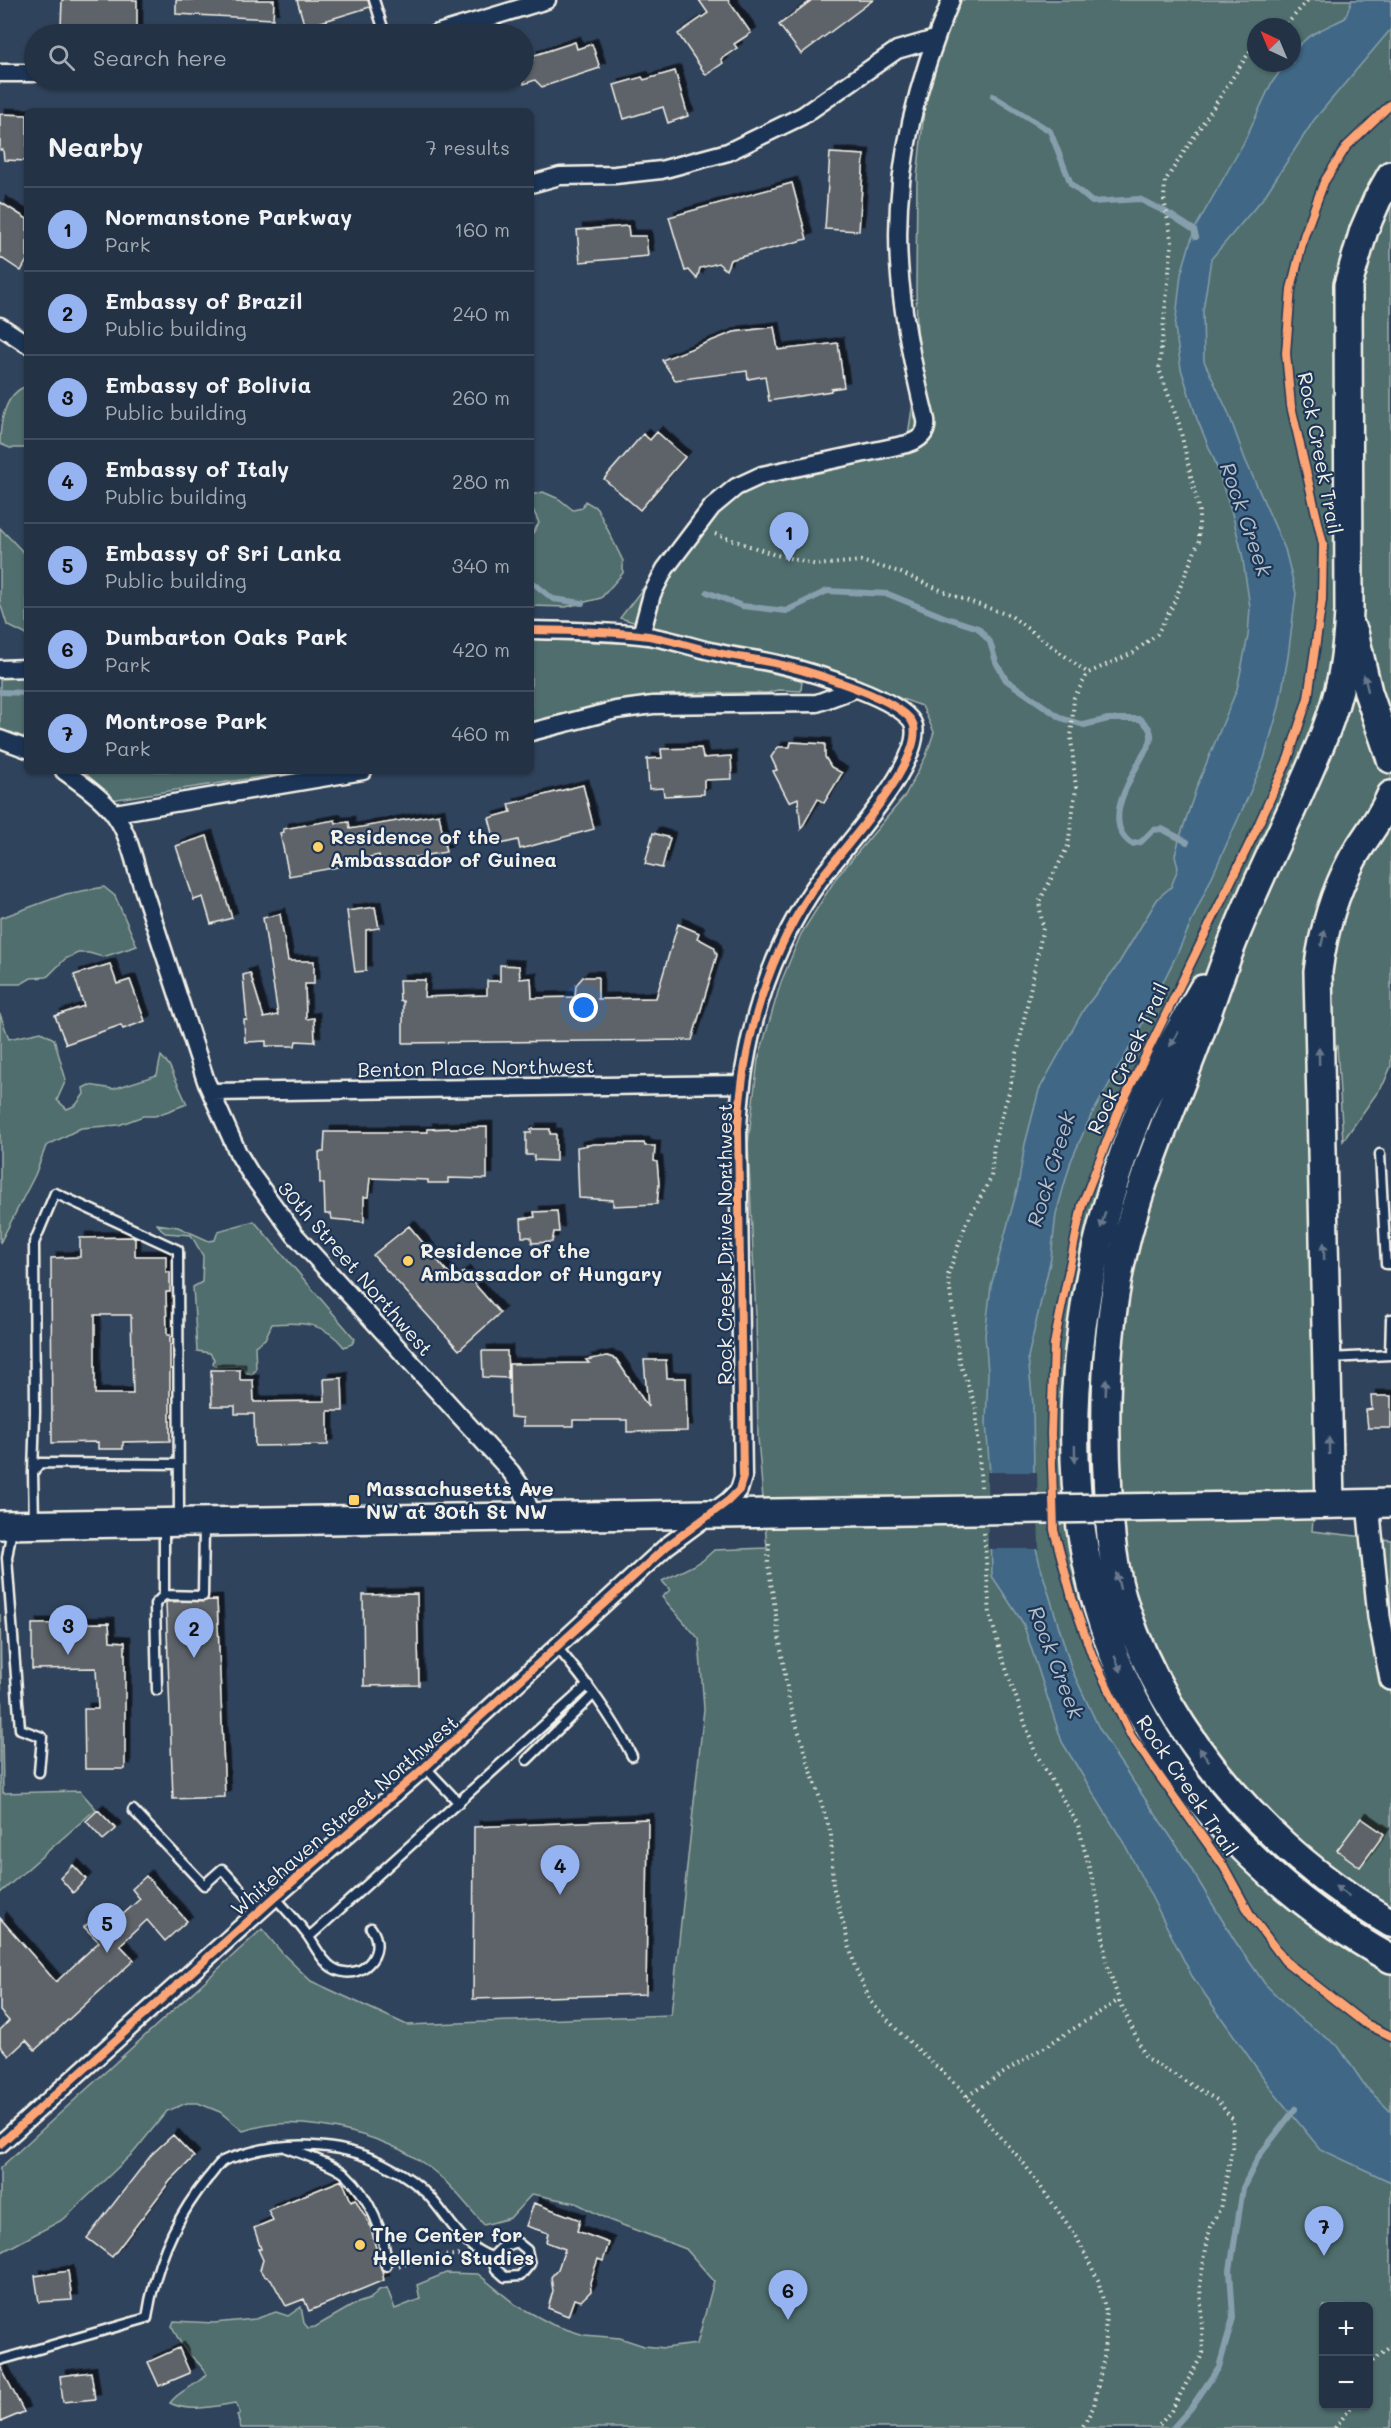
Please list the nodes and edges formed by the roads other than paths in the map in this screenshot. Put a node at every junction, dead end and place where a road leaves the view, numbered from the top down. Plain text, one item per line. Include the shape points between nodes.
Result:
1 (374, 0) edge
2 (548, 0) edge
3 (951, 0) edge
4 (382, 24) edge
5 (468, 24) edge
6 (935, 39) junction
7 (0, 73) edge
8 (24, 73) edge
9 (1391, 175) edge
10 (534, 183) edge
11 (0, 326) edge
12 (24, 342) edge
13 (1349, 610) junction
14 (534, 630) edge
15 (641, 635) junction
16 (0, 667) edge
17 (24, 668) edge
18 (855, 689) junction
19 (534, 731) edge
20 (0, 739) edge
21 (24, 748) edge
22 (1391, 759) edge
23 (68, 774) edge
24 (345, 774) edge
25 (1391, 795) edge
26 (115, 813) junction
27 (1236, 934) junction
28 (741, 1084) junction
29 (211, 1092) junction
30 (1380, 1154) dead end
31 (1391, 1264) edge
32 (1391, 1319) edge
33 (1327, 1358) junction
34 (179, 1464) junction
35 (33, 1472) junction
36 (1380, 1503) edge
37 (1330, 1504) junction
38 (712, 1513) junction
39 (533, 1517) junction
40 (182, 1523) junction
41 (16, 1525) edge
42 (164, 1595) junction
43 (557, 1647) junction
44 (1391, 1680) edge
45 (588, 1685) junction
46 (157, 1690) dead end
47 (594, 1694) junction
48 (632, 1756) dead end
49 (527, 1760) dead end
50 (425, 1767) junction
51 (39, 1772) dead end
52 (459, 1803) junction
53 (133, 1810) dead end
54 (274, 1897) junction
55 (260, 1910) junction
56 (1391, 1923) edge
57 (371, 1928) dead end
58 (309, 1937) junction
59 (1391, 1959) edge
60 (0, 2144) edge
61 (284, 2147) junction
62 (492, 2257) junction
63 (386, 2266) road end
64 (0, 2360) edge

1 - 4 lane
2 - 5 street
3 - 6 street
6 - 10 street via 897,50 802,116 728,152 661,170 560,176
6 - 15 street via 910,126 899,235 903,305 926,420 925,432 907,444 762,475 736,487 712,507 665,568 652,594
7 - 8 street
9 - 13 main road via 1364,230 1348,285
11 - 12 street
22 -> 13 main road via 1368,692
13 - 27 main road via 1341,679 1328,723
14 - 15 street, Rock Creek Drive Northwest
15 - 18 street, Rock Creek Drive Northwest via 779,664
16 - 17 street
18 - 19 street via 817,703 653,705
18 - 28 street, Rock Creek Drive Northwest via 896,705 910,717 914,732 909,755 891,788 820,880 780,946 755,1015
20 - 21 street
23 - 26 street, 30th Street Northwest
24 - 26 street
33 -> 25 main road via 1320,950 1342,879
26 - 29 street, 30th Street Northwest via 128,836
56 -> 27 main road via 1302,1860 1242,1803 1215,1771 1152,1673 1128,1616 1116,1573 1105,1417 1116,1285 1146,1172
27 -> 59 main road via 1172,1041 1127,1143 1100,1229 1083,1316 1075,1404 1075,1462 1086,1563 1121,1672 1180,1775 1226,1830 1283,1885 1339,1928
28 - 29 street, Benton Place Northwest
28 - 38 street, Rock Creek Drive Northwest via 738,1128 743,1477 739,1490
29 - 39 street, 30th Street Northwest via 238,1153 272,1205 511,1472
30 - 31 lane via 1386,1263
32 - 33 lane via 1389,1355
37 -> 33 main road
34 - 35 lane via 40,1462
34 - 35 lane via 178,1250 55,1193 34,1243
34 - 40 lane
35 - 41 lane
36 - 37 main road
36 - 44 street via 1379,1617
37 - 38 main road, bridge
38 - 39 main road
38 - 43 street, Whitehaven Street Northwest via 667,1546
39 - 40 main road
40 - 41 main road
40 - 42 lane
40 - 42 lane via 203,1596
41 - 51 lane via 7,1558 20,1729 42,1737
42 - 46 lane via 155,1604
43 - 45 lane
43 - 50 street, Whitehaven Street Northwest
45 - 47 lane
45 - 52 lane
47 - 48 lane via 616,1724
47 - 49 lane
50 - 52 lane
50 - 54 street, Whitehaven Street Northwest
52 - 58 lane
53 - 55 lane via 204,1885 222,1869
54 - 55 street, Whitehaven Street Northwest
54 - 58 lane
55 - 60 street, Whitehaven Street Northwest
57 - 58 lane via 377,1941 376,1951 360,1971 346,1973 333,1968
61 - 62 lane via 308,2145 356,2153 391,2168 427,2194 477,2253
61 - 63 lane via 345,2174 367,2202 380,2228
61 - 64 lane via 261,2149 222,2161 195,2194 173,2230 155,2274 147,2318
62 - 62 lane via 496,2269 505,2277 520,2276 530,2264 527,2250 517,2242 501,2248

